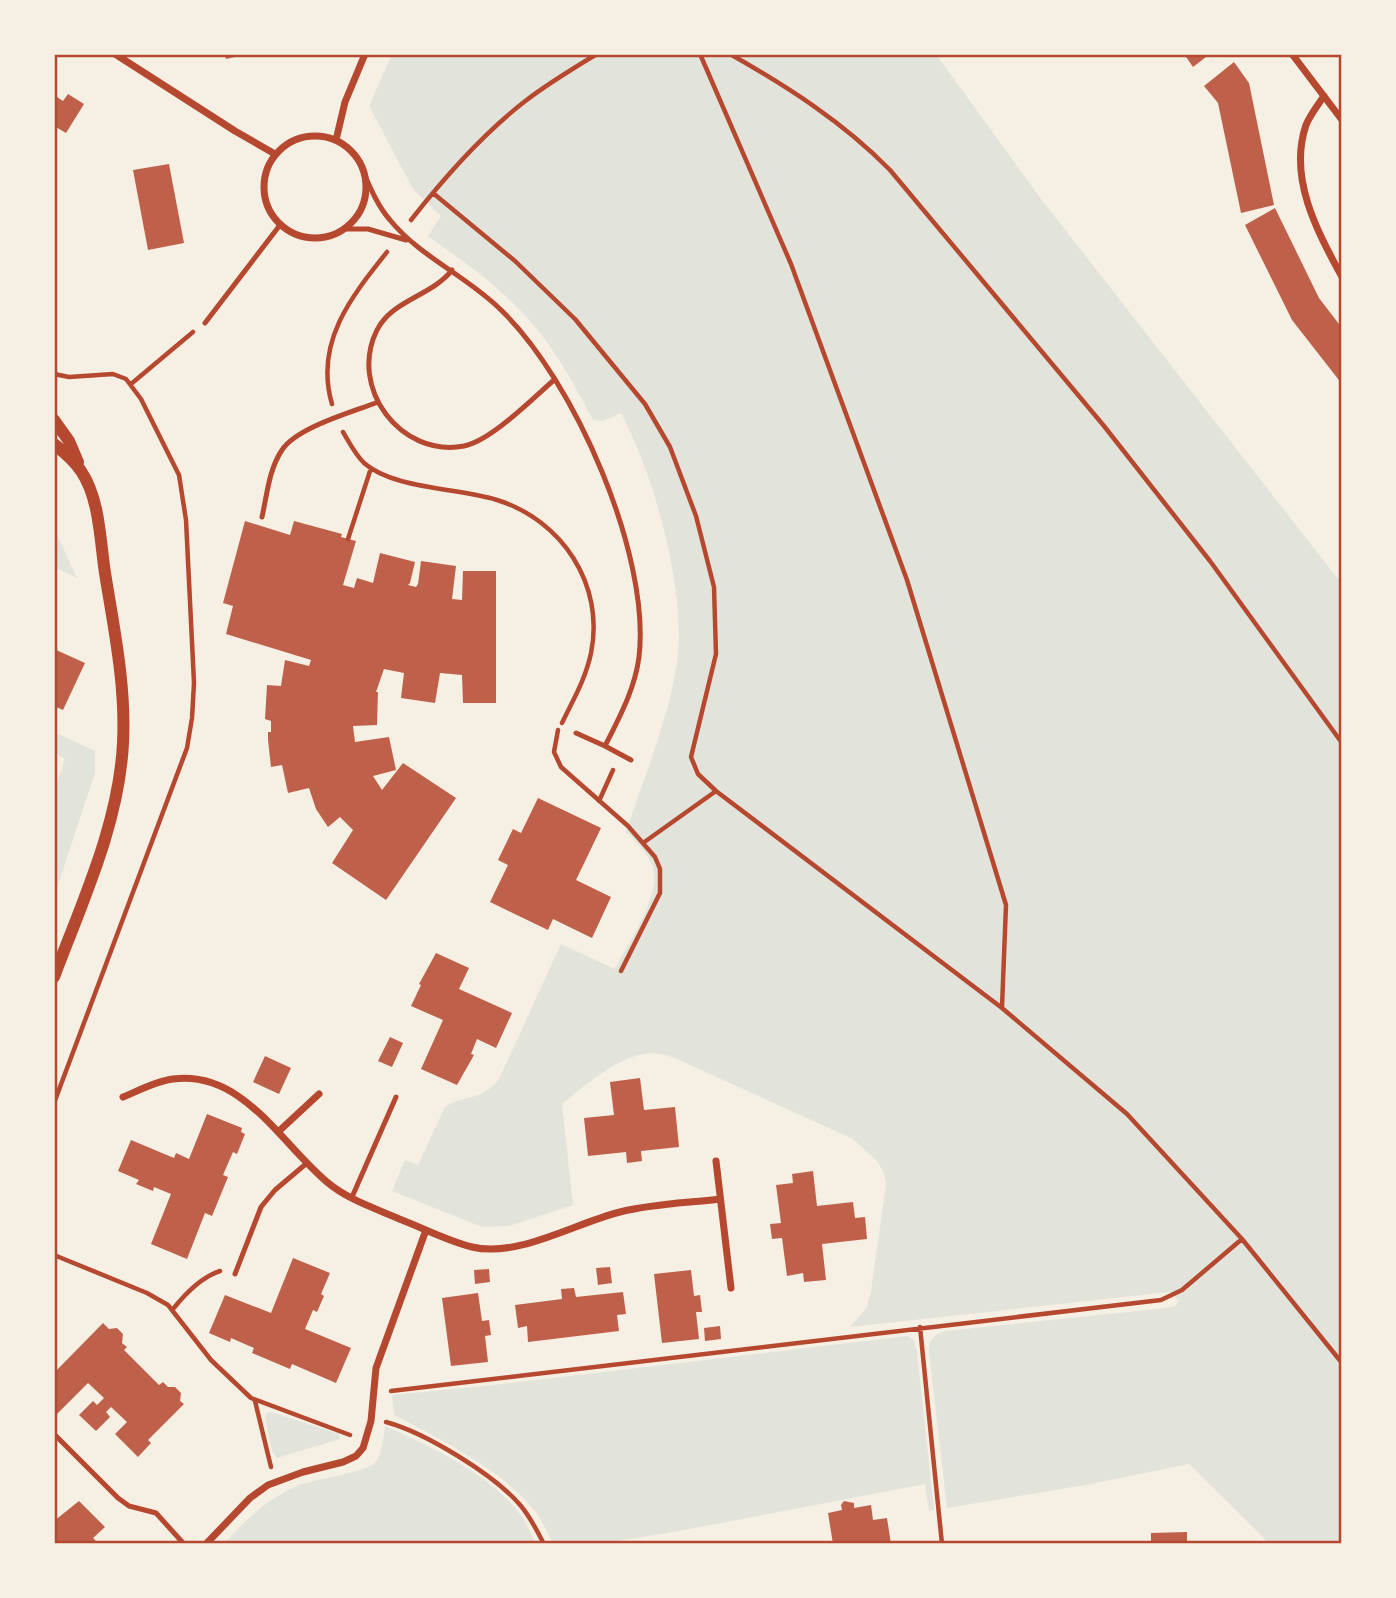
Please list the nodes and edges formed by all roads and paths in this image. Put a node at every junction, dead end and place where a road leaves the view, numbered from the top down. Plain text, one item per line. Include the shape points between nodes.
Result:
1 (115, 54) edge
2 (365, 54) edge
3 (597, 54) edge
4 (700, 54) edge
5 (730, 54) edge
6 (1292, 54) edge
7 (1324, 96) junction
8 (1342, 120) edge
9 (337, 141) junction
10 (275, 154) junction
11 (362, 169) junction
12 (433, 193) junction
13 (280, 225) junction
14 (344, 229) junction
15 (402, 233) junction
16 (415, 245) junction
17 (452, 270) junction
18 (372, 271) dead end
19 (1342, 277) edge
20 (205, 323) joint
21 (54, 374) edge
22 (554, 380) junction
23 (131, 384) junction
24 (378, 402) junction
25 (337, 418) junction
26 (54, 420) edge
27 (54, 444) edge
28 (371, 468) junction
29 (85, 478) junction
30 (262, 517) dead end
31 (348, 539) dead end
32 (576, 733) dead end
33 (1342, 743) edge
34 (605, 746) junction
35 (620, 754) junction
36 (631, 760) dead end
37 (716, 790) junction
38 (599, 801) junction
39 (643, 843) junction
40 (621, 971) dead end
41 (54, 977) edge
42 (1002, 1008) junction
43 (319, 1094) dead end
44 (124, 1097) dead end
45 (396, 1097) dead end
46 (54, 1104) edge
47 (278, 1132) junction
48 (716, 1161) dead end
49 (307, 1163) junction
50 (352, 1197) junction
51 (720, 1199) junction
52 (426, 1230) junction
53 (1242, 1239) junction
54 (54, 1255) edge
55 (235, 1274) joint
56 (731, 1288) dead end
57 (173, 1309) junction
58 (920, 1327) junction
59 (1342, 1363) edge
60 (373, 1393) junction
61 (255, 1400) junction
62 (372, 1421) junction
63 (55, 1436) edge
64 (367, 1441) junction
65 (274, 1482) junction
66 (184, 1544) edge
67 (206, 1544) edge
68 (544, 1544) edge
69 (942, 1544) edge

1 - 10 street
2 - 9 street via 345,102
3 - 12 path via 518,107
4 - 42 path via 791,264 907,580 1006,905
5 - 33 path via 830,116 890,170 1104,426 1210,561
6 - 7 street
7 - 8 street
7 - 19 street via 1307,124 1301,157 1304,194
9 - 10 street via 303,137
9 - 11 street via 352,152
10 - 13 street via 263,191
11 - 14 street via 364,201
11 - 15 lane via 378,203
12 - 15 path
12 - 37 path via 515,261 575,319 645,404 670,447 696,516 714,587 716,654 691,757 698,774
13 - 14 street via 310,238
13 - 20 lane
14 - 16 lane via 380,232
15 - 16 lane
16 - 17 lane
17 - 22 lane via 510,319
17 - 24 lane via 391,313 377,330 370,364
18 - 25 path via 343,311 329,347 327,379
20 - 23 path
21 - 23 path via 113,374
22 - 24 lane via 493,431 464,446 438,447 414,439 392,423
22 - 34 lane via 581,426 615,510 637,603 637,668
23 - 46 path via 176,465 182,487 189,565 192,718 187,748
24 - 25 lane
25 - 28 path via 357,456
25 - 30 lane via 303,432 281,450
26 - 29 street
27 - 29 street
28 - 31 path
28 - 38 path via 397,479 509,504 550,529 572,556 587,588 593,634 587,667 558,731 554,752 561,767
29 - 41 street via 97,519 117,650 123,743 110,821
32 - 34 lane
34 - 35 lane
35 - 36 lane
35 - 38 path
37 - 39 path
37 - 42 path
38 - 39 path
39 - 40 path via 658,862 662,884
42 - 53 path via 1127,1114
43 - 47 street
44 - 47 street via 171,1080 203,1082 246,1101
45 - 50 lane
47 - 49 street
48 - 51 street
49 - 50 street
49 - 55 lane via 261,1207
50 - 52 street
51 - 52 street via 628,1210 501,1249 471,1247
51 - 56 street
52 - 60 street via 378,1360
53 - 58 path via 1182,1290 1161,1300
53 - 59 path
54 - 57 path via 147,1293
55 - 57 path via 211,1274
57 - 61 path via 211,1360
58 - 60 path
58 - 69 path
60 - 62 street
61 - 64 path
61 - 65 path
62 - 64 street
62 - 68 path via 426,1440 499,1484 522,1507
63 - 66 lane via 118,1498 156,1513
64 - 65 street via 350,1459
65 - 67 street via 250,1498

